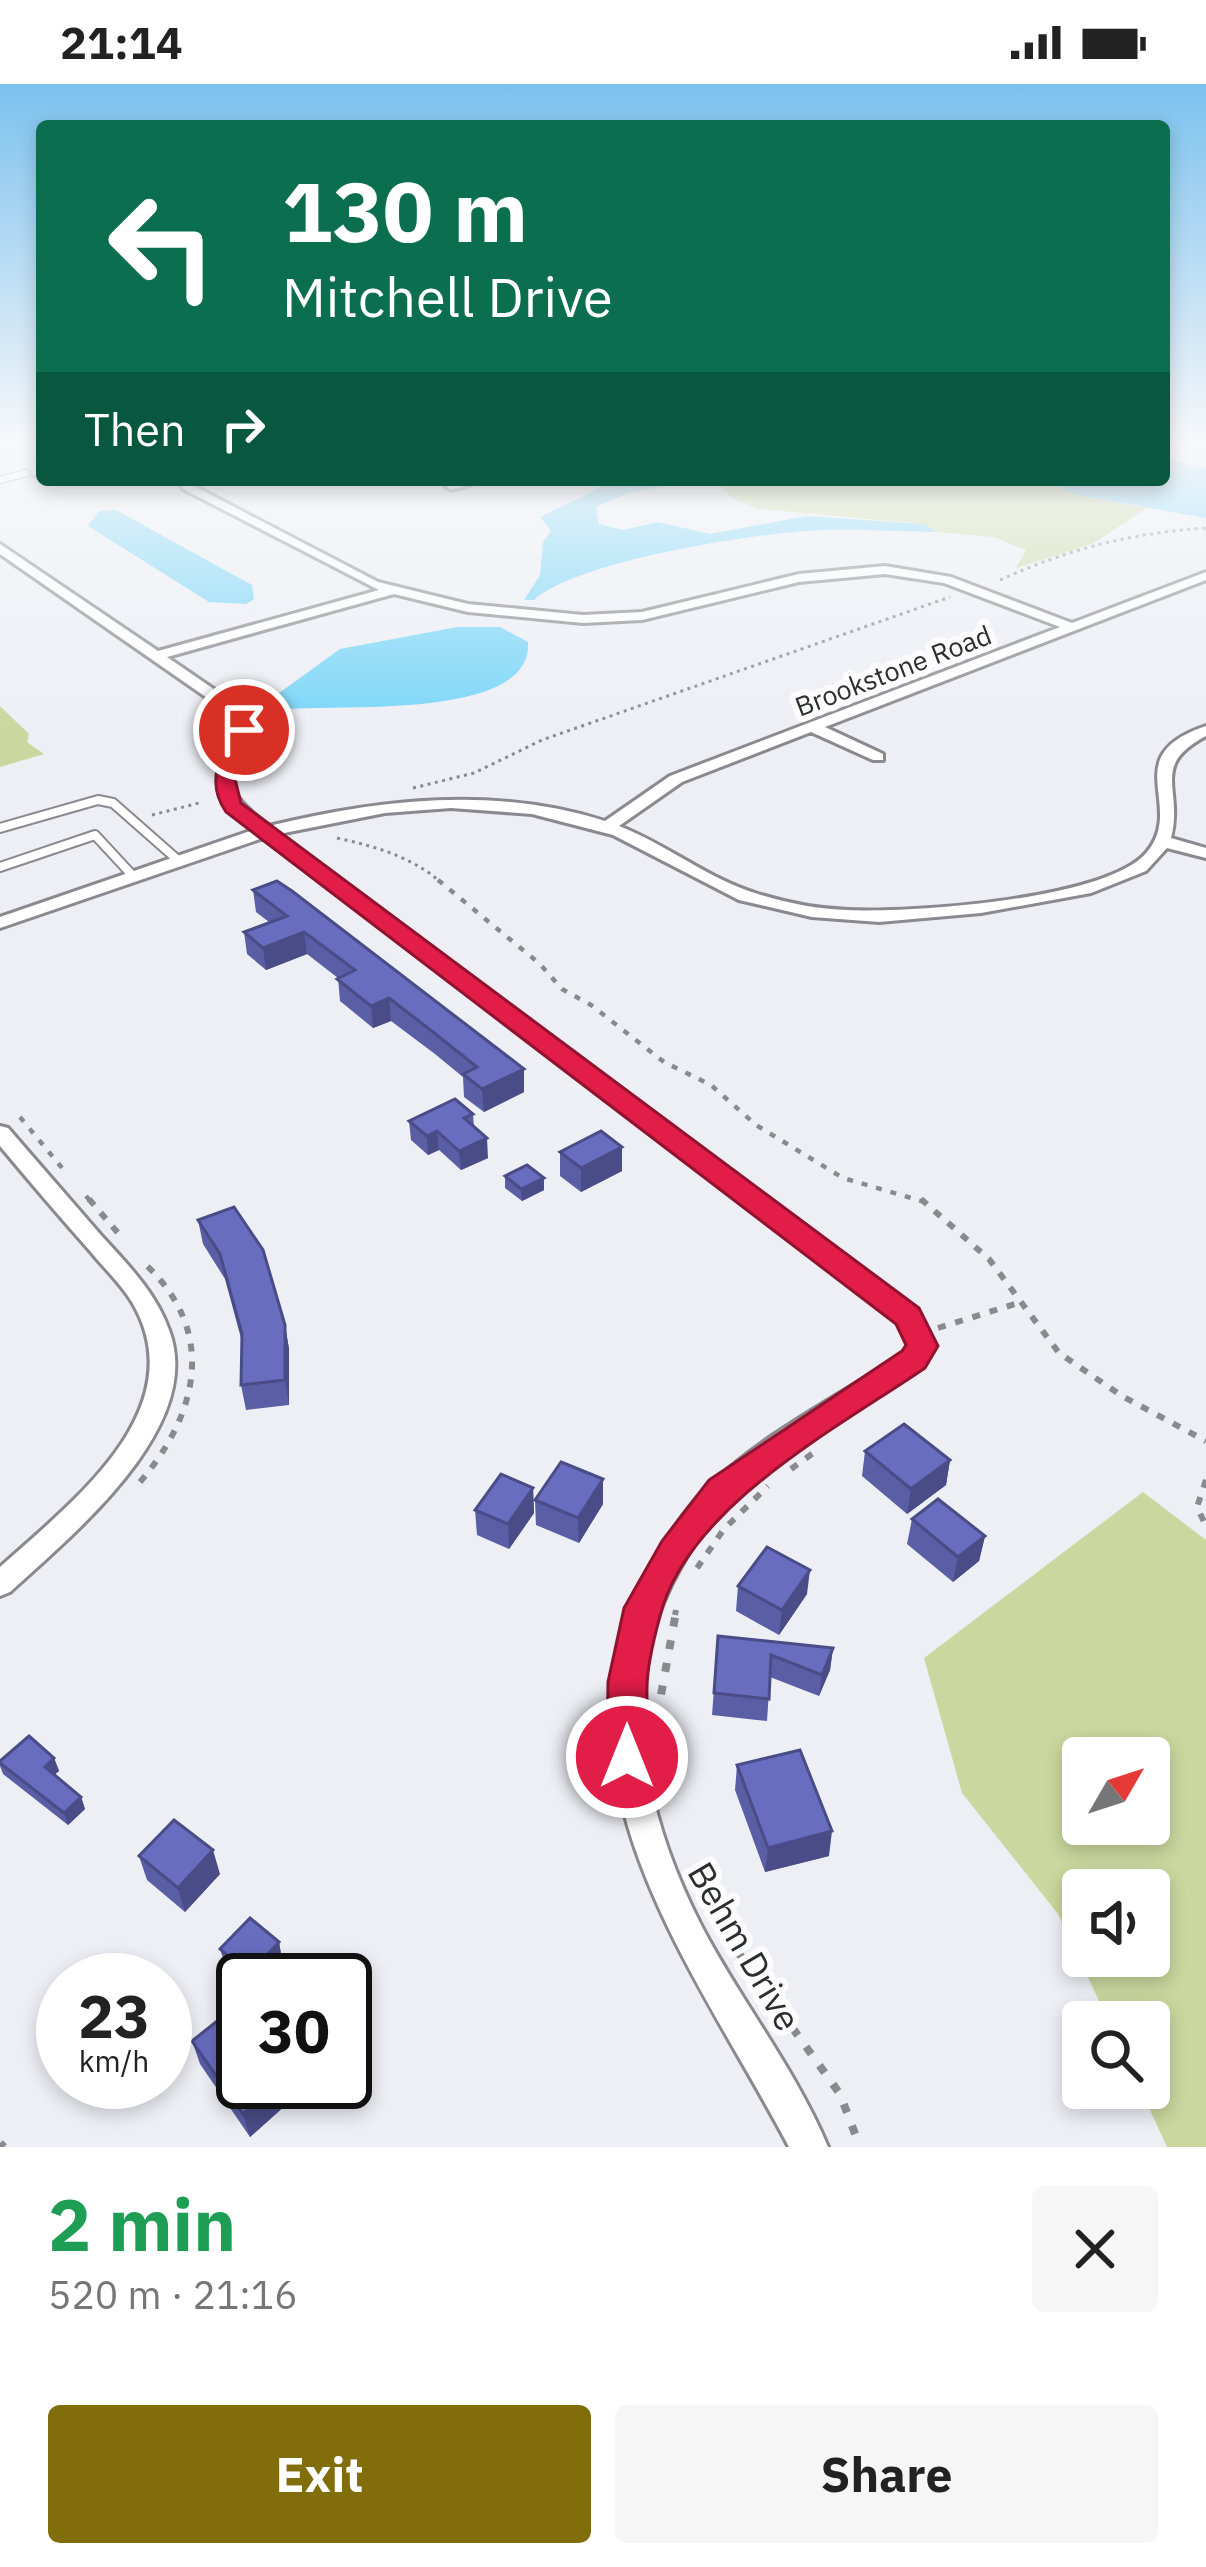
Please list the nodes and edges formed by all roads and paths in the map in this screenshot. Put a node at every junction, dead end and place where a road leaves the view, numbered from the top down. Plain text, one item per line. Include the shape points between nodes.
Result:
1 (289, 539) edge
2 (1114, 539) edge
3 (0, 548) edge
4 (1206, 576) edge
5 (972, 590) junction
6 (390, 591) junction
7 (1071, 627) junction
8 (157, 655) junction
9 (812, 727) junction
10 (1206, 730) edge
11 (878, 757) dead end
12 (408, 789) dead end
13 (293, 826) junction
14 (607, 827) junction
15 (0, 828) edge
16 (268, 833) junction
17 (1166, 842) junction
18 (1206, 854) edge
19 (179, 861) junction
20 (0, 867) edge
21 (133, 876) junction
22 (0, 923) edge
23 (10, 1125) edge
24 (126, 1243) dead end
25 (135, 1253) dead end
26 (1018, 1303) junction
27 (921, 1339) junction
28 (1206, 1439) edge
29 (1206, 1480) edge
30 (137, 1486) dead end
31 (1206, 1526) edge
32 (0, 1584) edge
33 (809, 2147) edge

1 - 6 street
2 - 5 path
3 - 8 street
4 - 7 street, Brookstone Road
5 - 6 street via 929,575 862,569 610,619 468,608
5 - 7 street
5 - 12 path via 542,740 474,773
6 - 8 street
7 - 9 street, Brookstone Road
8 - 16 street via 239,718 244,730 224,775 225,796
9 - 11 street
9 - 14 street, Brookstone Road via 676,779
10 - 17 street via 1164,765
13 - 14 street via 442,803 515,806
13 - 16 street
13 - 26 path via 423,867 562,989 664,1062 711,1085 744,1118 843,1178 921,1199 989,1259
14 - 17 street via 746,896 878,917 1072,893 1123,876
15 - 19 lane via 98,800 113,803
16 - 19 street
16 - 27 street via 908,1316
17 - 18 street
19 - 21 street
20 - 21 lane via 95,836
21 - 22 street
23 - 24 path
23 - 32 street via 137,1291 154,1318 165,1363 152,1413 121,1466
25 - 30 path via 175,1296 192,1390 164,1455
26 - 27 path
26 - 28 path via 1074,1365
27 - 33 street, Behm Drive via 914,1359 722,1490 643,1608 627,1682 627,1757 665,1895
29 - 31 path via 1197,1508

